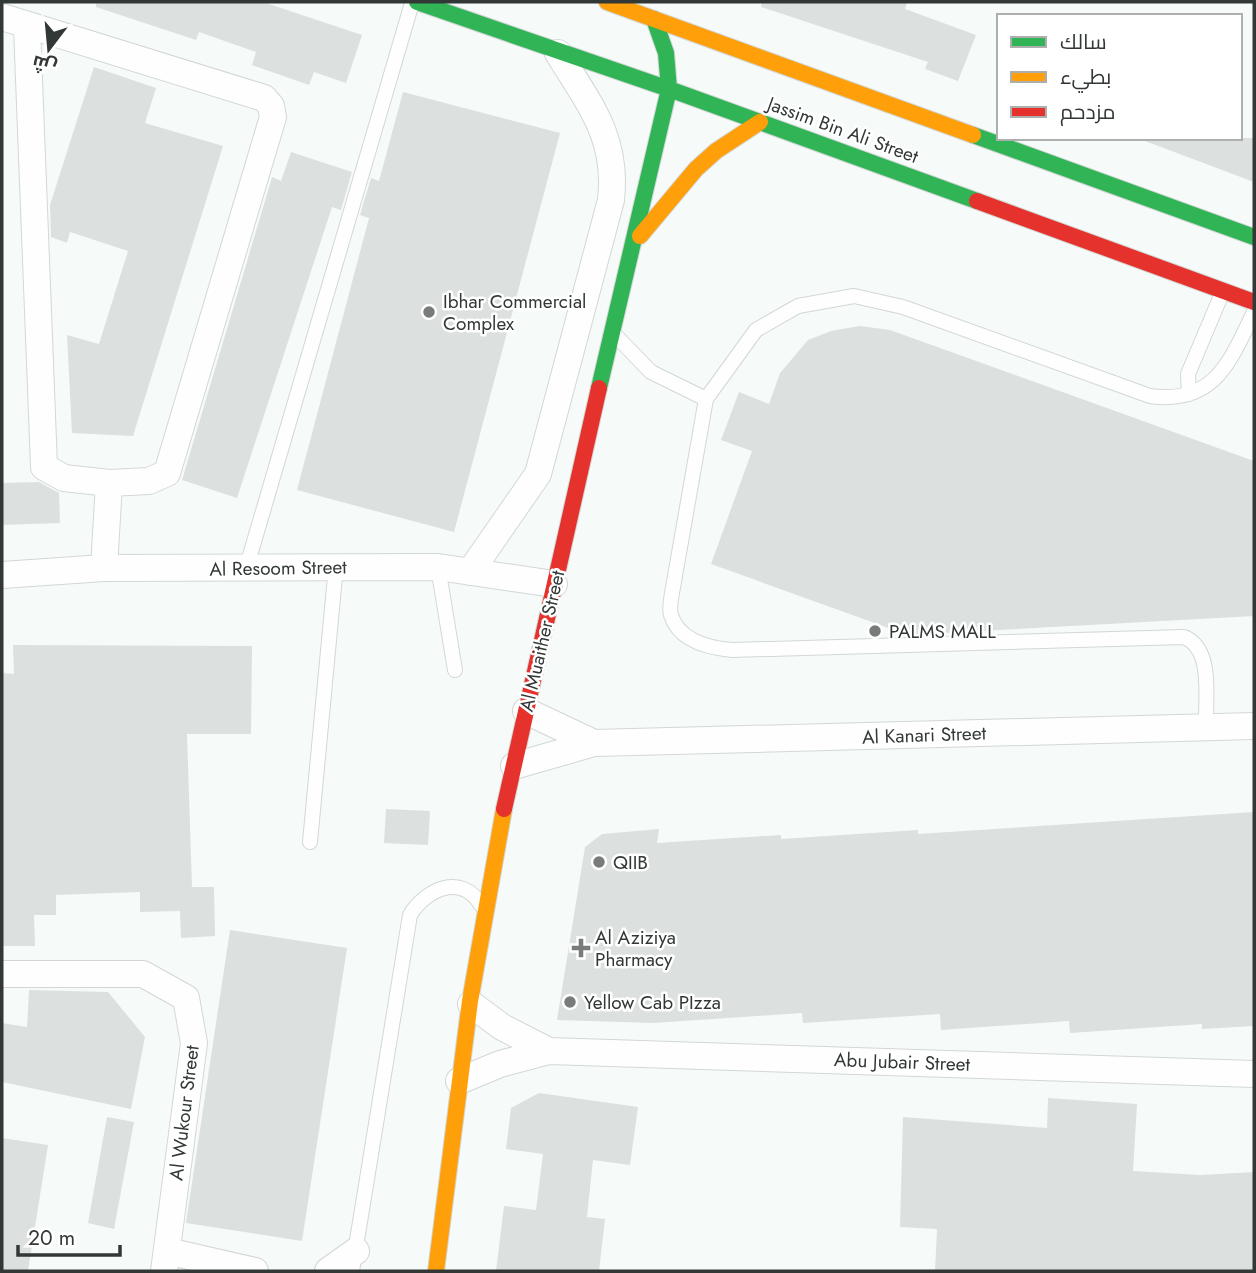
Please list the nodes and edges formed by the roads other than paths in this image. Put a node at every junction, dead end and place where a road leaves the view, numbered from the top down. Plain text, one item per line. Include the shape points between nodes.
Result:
1 (415, 2) edge
2 (607, 2) edge
3 (2, 17) edge
4 (654, 19) junction
5 (27, 27) junction
6 (558, 53) junction
7 (669, 89) junction
8 (760, 122) junction
9 (1254, 237) edge
10 (635, 243) junction
11 (1223, 291) junction
12 (1254, 302) edge
13 (1254, 312) edge
14 (614, 333) junction
15 (1189, 394) junction
16 (706, 399) junction
17 (109, 483) junction
18 (336, 566) junction
19 (438, 567) junction
20 (104, 568) junction
21 (246, 569) junction
22 (470, 572) junction
23 (2, 575) edge
24 (554, 584) junction
25 (455, 670) dead end
26 (526, 711) junction
27 (1254, 726) edge
28 (1206, 727) junction
29 (594, 743) junction
30 (514, 766) junction
31 (310, 842) dead end
32 (485, 912) junction
33 (2, 974) edge
34 (471, 1004) junction
35 (549, 1051) junction
36 (1254, 1074) edge
37 (459, 1081) junction
38 (166, 1261) edge
39 (354, 1261) edge
40 (255, 1271) edge
41 (328, 1271) edge
42 (436, 1271) edge

1 - 6 street, Jassim Bin Ali Street
1 - 21 lane
2 - 4 street, Jassim Bin Ali Street
3 - 5 street
4 - 7 street, Al Muaither Street via 666,52
4 - 9 street, Jassim Bin Ali Street
5 - 17 street via 44,467 64,478
5 - 17 street via 264,98 273,117 167,472 149,481
6 - 7 street, Jassim Bin Ali Street
6 - 22 street via 602,124 611,149 611,200 538,474
7 - 8 street, Jassim Bin Ali Street
7 - 10 street, Al Muaither Street
8 - 10 street via 696,169
8 - 11 street, Jassim Bin Ali Street
10 - 14 street, Al Muaither Street
11 - 12 street, Jassim Bin Ali Street
11 - 15 lane via 1188,374
13 - 15 lane via 1229,364 1213,383
14 - 16 lane via 652,372
14 - 24 street, Al Muaither Street
15 - 16 lane via 1166,399 1150,396 903,307 854,296 798,306 756,330
16 - 28 lane via 670,614 684,634 708,648 732,650 1184,636 1196,642 1203,654
17 - 20 street
18 - 19 street, Al Resoom Street
18 - 21 street, Al Resoom Street
18 - 31 lane
19 - 22 street, Al Resoom Street
19 - 25 lane
20 - 21 street, Al Resoom Street
20 - 23 street, Al Resoom Street
22 - 24 street, Al Resoom Street
24 - 26 street, Al Muaither Street
26 - 29 street, Al Kanari Street
26 - 30 street, Al Muaither Street
27 - 28 street, Al Kanari Street
28 - 29 street, Al Kanari Street
29 - 30 street, Al Kanari Street
30 - 32 street, Al Muaither Street
32 - 34 street, Al Muaither Street
32 - 39 lane via 477,898 463,889 447,887 425,896 411,915
33 - 38 street, Al Wukour Street via 143,974 186,998 194,1043
34 - 35 street, Abu Jubair Street via 502,1027
34 - 37 street, Al Muaither Street
35 - 36 street, Abu Jubair Street
35 - 37 street, Abu Jubair Street
37 - 42 street, Al Muaither Street
38 - 40 street, Al Wukour Street
39 - 41 street

